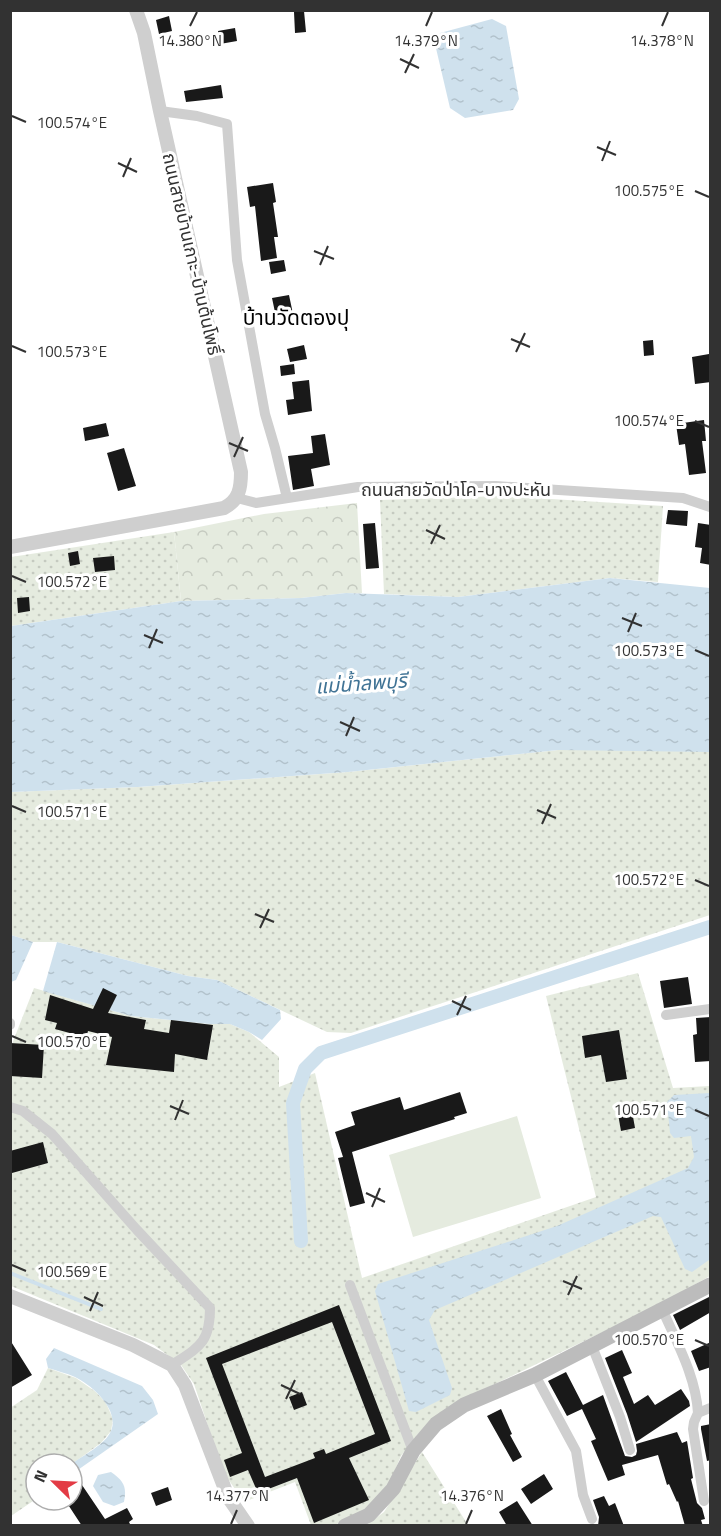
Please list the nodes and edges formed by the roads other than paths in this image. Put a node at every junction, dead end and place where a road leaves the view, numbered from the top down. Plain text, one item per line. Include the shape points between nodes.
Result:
1 (136, 10) edge
2 (160, 111) junction
3 (237, 498) junction
4 (287, 498) junction
5 (711, 507) edge
6 (10, 547) edge
7 (711, 1009) edge
8 (666, 1015) dead end
9 (10, 1107) edge
10 (350, 1285) dead end
11 (711, 1285) edge
12 (10, 1296) edge
13 (663, 1311) junction
14 (592, 1347) junction
15 (172, 1365) junction
16 (535, 1375) junction
17 (711, 1407) edge
18 (698, 1413) junction
19 (630, 1450) dead end
20 (413, 1451) junction
21 (704, 1501) dead end
22 (592, 1518) dead end
23 (248, 1526) edge
24 (345, 1526) edge

1 - 2 street, ถนนสายบ้านเกาะ-บ้านต้นโพธิ์
2 - 3 street, ถนนสายบ้านเกาะ-บ้านต้นโพธิ์ via 241,472
2 - 4 street via 227,124 237,261 265,414
3 - 4 street, ถนนสายวัดป่าโค-บางปะหัน via 256,503
3 - 6 street via 224,508
4 - 5 street, ถนนสายวัดป่าโค-บางปะหัน via 358,487 496,486 683,498
7 - 8 street
9 - 15 street via 23,1111 51,1134 210,1308 210,1326 200,1346
10 - 20 street
11 - 13 main road
12 - 15 street via 133,1345
13 - 14 main road
13 - 18 street via 695,1390
14 - 16 main road
14 - 19 street
15 - 23 street via 185,1385 228,1497
16 - 20 main road via 464,1405 436,1424
16 - 22 street via 576,1451 583,1496
17 - 18 street
18 - 21 street via 693,1429
20 - 24 main road via 393,1489 369,1515

